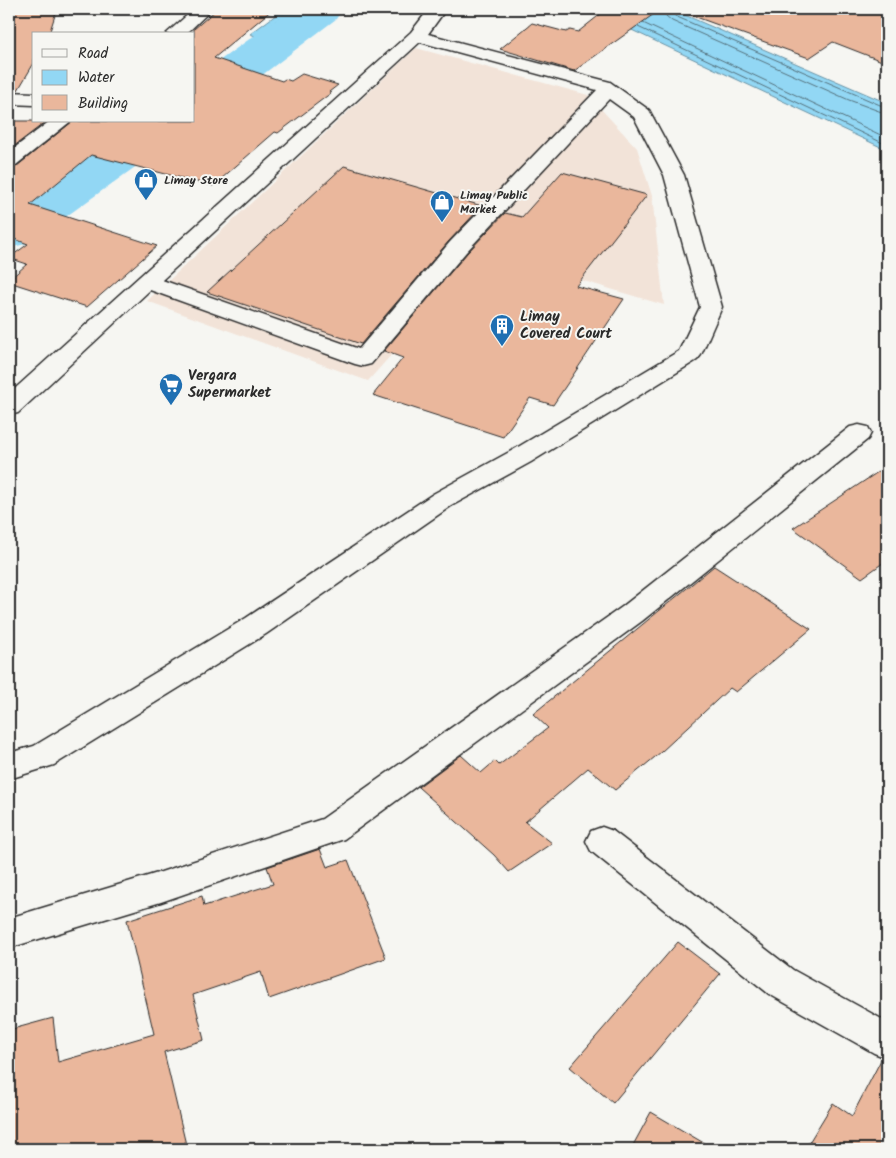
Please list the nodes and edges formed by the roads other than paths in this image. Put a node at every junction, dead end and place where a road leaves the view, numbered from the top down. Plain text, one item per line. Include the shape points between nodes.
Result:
1 (204, 9) edge
2 (438, 9) edge
3 (177, 32) edge
4 (417, 36) junction
5 (608, 88) junction
6 (9, 98) edge
7 (32, 99) edge
8 (61, 122) edge
9 (9, 162) edge
10 (148, 282) junction
11 (9, 407) edge
12 (859, 433) dead end
13 (9, 766) edge
14 (602, 841) dead end
15 (9, 933) edge
16 (887, 1041) edge

1 - 3 street
2 - 4 street
4 - 5 street
4 - 10 street
5 - 10 street via 458,247 363,359
5 - 13 street via 642,114 674,175 711,307 689,355 522,456 442,500 256,626 52,751
6 - 7 street
8 - 9 street
10 - 11 street
12 - 15 street via 632,614 333,829 161,887
14 - 16 street via 781,982

